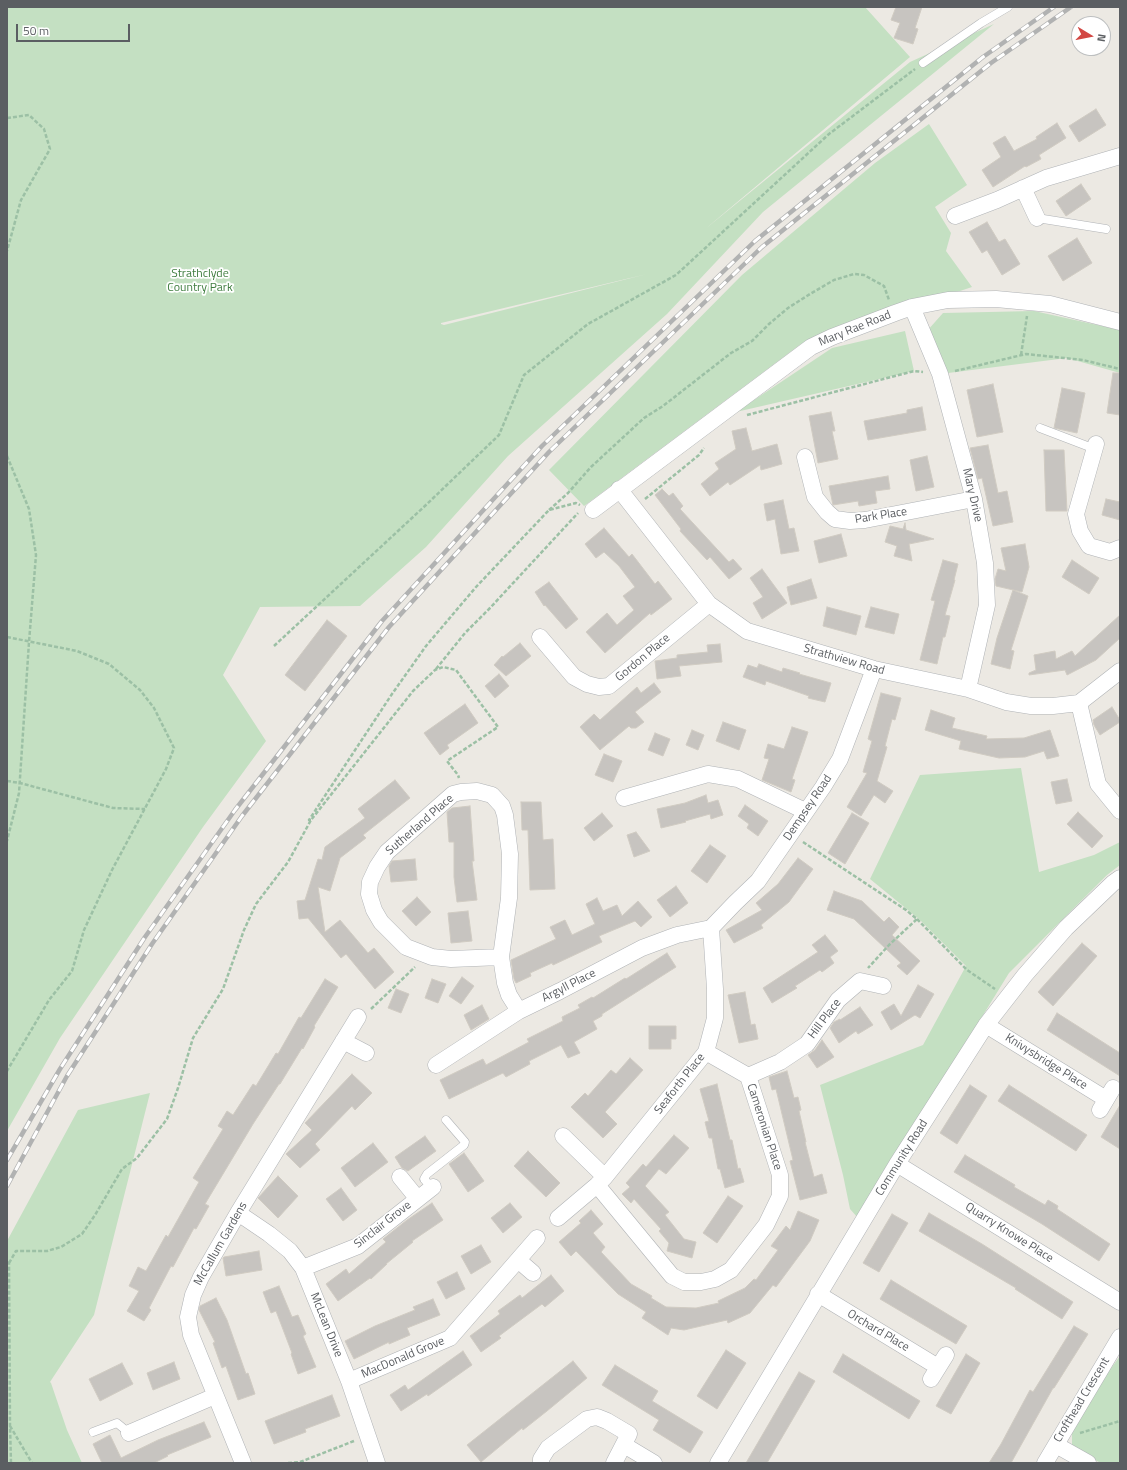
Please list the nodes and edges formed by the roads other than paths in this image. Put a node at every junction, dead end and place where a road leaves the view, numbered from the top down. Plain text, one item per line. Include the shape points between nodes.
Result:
1 (1008, 7) edge
2 (923, 63) road end
3 (1120, 156) edge
4 (1023, 188) junction
5 (955, 216) dead end
6 (1037, 218) joint
7 (1106, 229) dead end
8 (912, 307) junction
9 (1120, 322) edge
10 (1040, 428) dead end
11 (1096, 447) joint
12 (805, 457) dead end
13 (619, 490) junction
14 (974, 499) junction
15 (588, 508) road end
16 (1120, 548) edge
17 (708, 604) junction
18 (540, 636) dead end
19 (874, 669) junction
20 (1120, 671) edge
21 (968, 689) junction
22 (1079, 703) junction
23 (624, 798) dead end
24 (805, 811) junction
25 (1120, 811) edge
26 (1118, 884) edge
27 (711, 928) junction
28 (501, 958) junction
29 (883, 986) dead end
30 (519, 1011) junction
31 (358, 1017) road end
32 (986, 1025) junction
33 (343, 1041) junction
34 (706, 1052) junction
35 (366, 1053) dead end
36 (436, 1065) dead end
37 (748, 1076) junction
38 (1106, 1099) dead end
39 (446, 1120) dead end
40 (563, 1136) dead end
41 (897, 1164) junction
42 (400, 1177) dead end
43 (601, 1181) junction
44 (432, 1187) joint
45 (417, 1198) junction
46 (238, 1214) junction
47 (558, 1218) dead end
48 (537, 1238) dead end
49 (518, 1260) junction
50 (303, 1268) junction
51 (533, 1273) dead end
52 (818, 1294) junction
53 (1120, 1302) edge
54 (1120, 1337) edge
55 (939, 1367) dead end
56 (349, 1381) junction
57 (215, 1396) junction
58 (93, 1432) dead end
59 (128, 1433) joint
60 (1058, 1442) junction
61 (624, 1445) junction
62 (243, 1463) edge
63 (377, 1463) edge
64 (541, 1463) edge
65 (614, 1463) edge
66 (654, 1463) edge
67 (718, 1463) edge
68 (1045, 1463) edge
69 (1088, 1463) edge

1 - 2 lane
3 - 4 street via 1046,178
4 - 5 street
4 - 6 street
6 - 7 lane
8 - 9 street, Mary Rae Road via 948,300 996,299 1050,304
8 - 13 street, Mary Rae Road via 811,347
8 - 14 street, Mary Drive via 940,374
10 - 11 lane
11 - 16 street via 1076,514 1080,531 1089,546 1110,552
12 - 14 street, Park Place via 816,498 835,518 865,520
13 - 15 street, Mary Rae Road
13 - 17 street, Strathview Road
14 - 21 street, Mary Drive via 985,563 987,605
17 - 18 street, Gordon Place via 609,686 587,684 574,677
17 - 19 street, Strathview Road via 747,631
19 - 21 street, Strathview Road
19 - 24 street, Dempsey Road via 840,759
20 - 22 street
21 - 22 street, Strathview Road via 1006,702 1031,706
22 - 25 street via 1098,784
23 - 24 street via 708,774 738,779
24 - 27 street, Dempsey Road via 758,881
26 - 32 street, Community Road via 1066,928
27 - 30 street, Argyll Place via 676,935 642,948
27 - 34 street, Seaforth Place via 715,1018
28 - 28 street, Sutherland Place via 509,898 510,861 505,815 502,806 492,795 477,791 453,794 387,852 370,882 369,894 381,922 406,947 432,957
28 - 30 street, Sutherland Place via 509,995
29 - 37 street, Hill Place via 860,981 838,1000 807,1044 780,1062
30 - 36 street, Argyll Place
31 - 33 street, McCallum Gardens
32 - 38 street, Knivysbridge Place
32 - 41 street, Community Road
33 - 35 street
33 - 46 street, McCallum Gardens
34 - 37 street, Cameronian Place
34 - 43 street, Seaforth Place
37 - 43 street, Cameronian Place via 780,1174 780,1196 766,1225 731,1270 715,1280 701,1282 684,1282 672,1276
39 - 44 lane, Sinclair Grove via 465,1142 427,1174 424,1179
40 - 43 street
41 - 52 street, Community Road
41 - 53 street, Quarry Knowe Place
42 - 45 street, Sinclair Grove
43 - 47 street, Seaforth Place
44 - 45 street, Sinclair Grove
45 - 50 street, Sinclair Grove via 358,1246
46 - 50 street, McLean Drive via 290,1251
46 - 57 street, McCallum Gardens via 201,1277 188,1316 191,1335
48 - 49 street, MacDonald Grove
49 - 51 street
49 - 56 street, MacDonald Grove via 450,1338
50 - 56 street, McLean Drive
52 - 55 street, Orchard Place
52 - 67 street, Community Road
54 - 60 street, Crofthead Crescent
56 - 63 street, McLean Drive
57 - 59 street
57 - 62 street, McCallum Gardens
58 - 59 lane via 117,1423
60 - 68 street, Crofthead Crescent
60 - 69 street
61 - 64 street via 629,1434 597,1417 587,1419 548,1448
61 - 65 street
61 - 66 street

